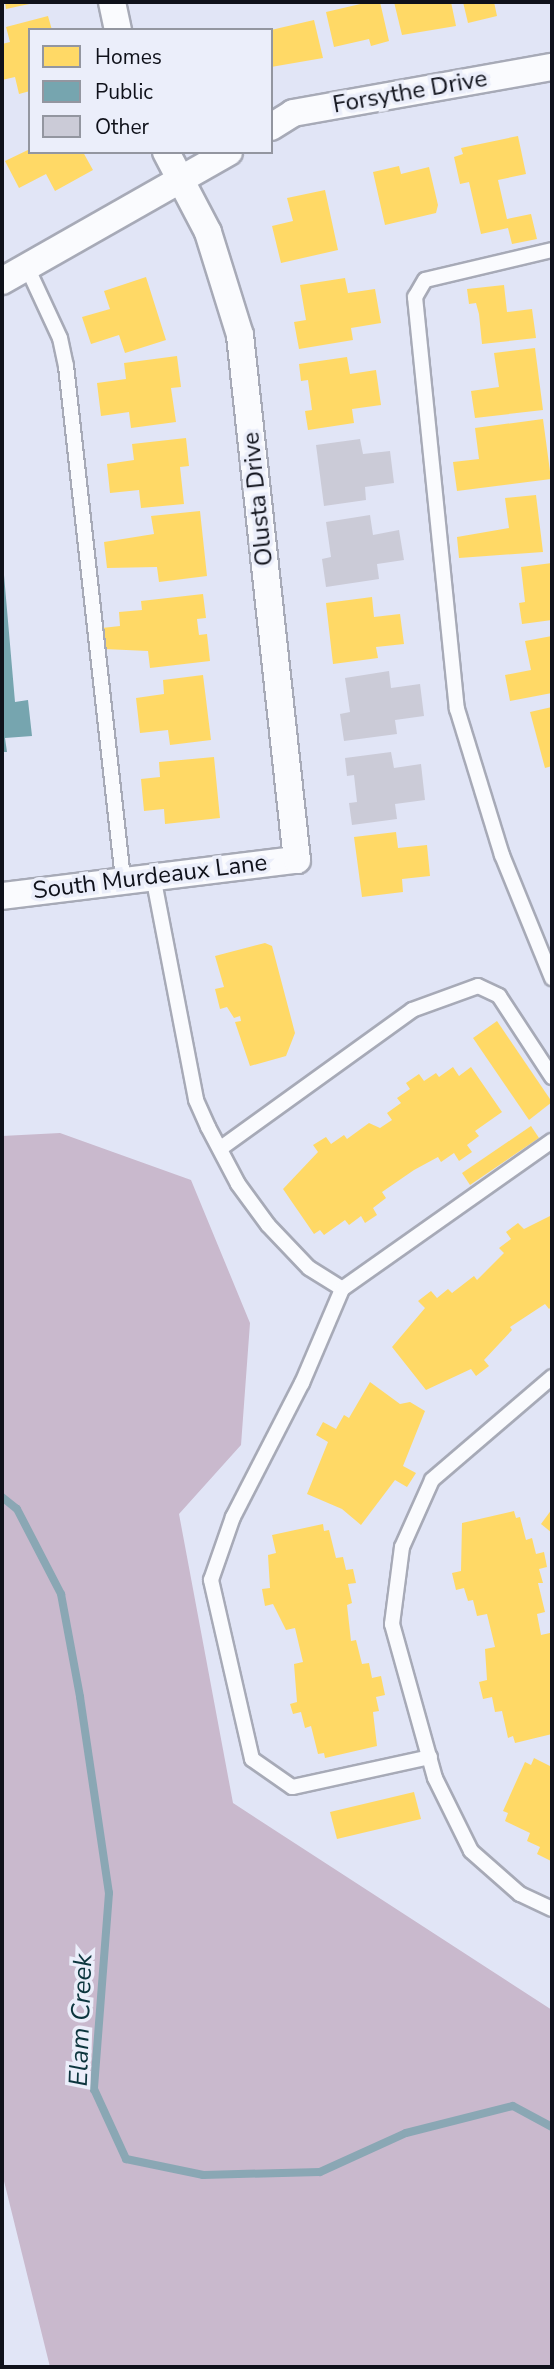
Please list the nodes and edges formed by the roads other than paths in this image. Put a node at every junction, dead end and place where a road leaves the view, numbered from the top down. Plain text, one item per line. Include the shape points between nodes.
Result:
1 (112, 2) edge
2 (118, 28) edge
3 (552, 67) edge
4 (273, 126) edge
5 (167, 154) edge
6 (226, 154) edge
7 (180, 182) junction
8 (552, 250) edge
9 (27, 267) junction
10 (2, 282) edge
11 (297, 859) joint
12 (153, 876) junction
13 (123, 879) junction
14 (2, 896) edge
15 (552, 978) edge
16 (552, 1077) edge
17 (552, 1141) edge
18 (220, 1148) junction
19 (342, 1289) junction
20 (552, 1377) edge
21 (430, 1757) junction
22 (552, 1909) edge

1 - 2 street
3 - 4 street, Forsythe Drive via 293,113
5 - 7 street, Olusta Drive
6 - 7 street
7 - 9 street
7 - 11 street, Olusta Drive via 208,232 240,335
8 - 15 lane via 425,280 415,297 457,709 502,855
9 - 10 street
9 - 13 lane via 60,338 66,366
11 - 12 street, South Murdeaux Lane
12 - 13 street, South Murdeaux Lane
12 - 18 lane via 196,1100
13 - 14 street, South Murdeaux Lane
16 - 18 lane via 499,996 478,986 412,1010
17 - 19 lane
18 - 19 lane via 238,1184 268,1224 309,1268
19 - 21 lane via 297,1393 233,1517 211,1580 252,1759 292,1787
20 - 21 lane via 432,1480 402,1546 392,1624
21 - 22 lane via 471,1851 520,1894

